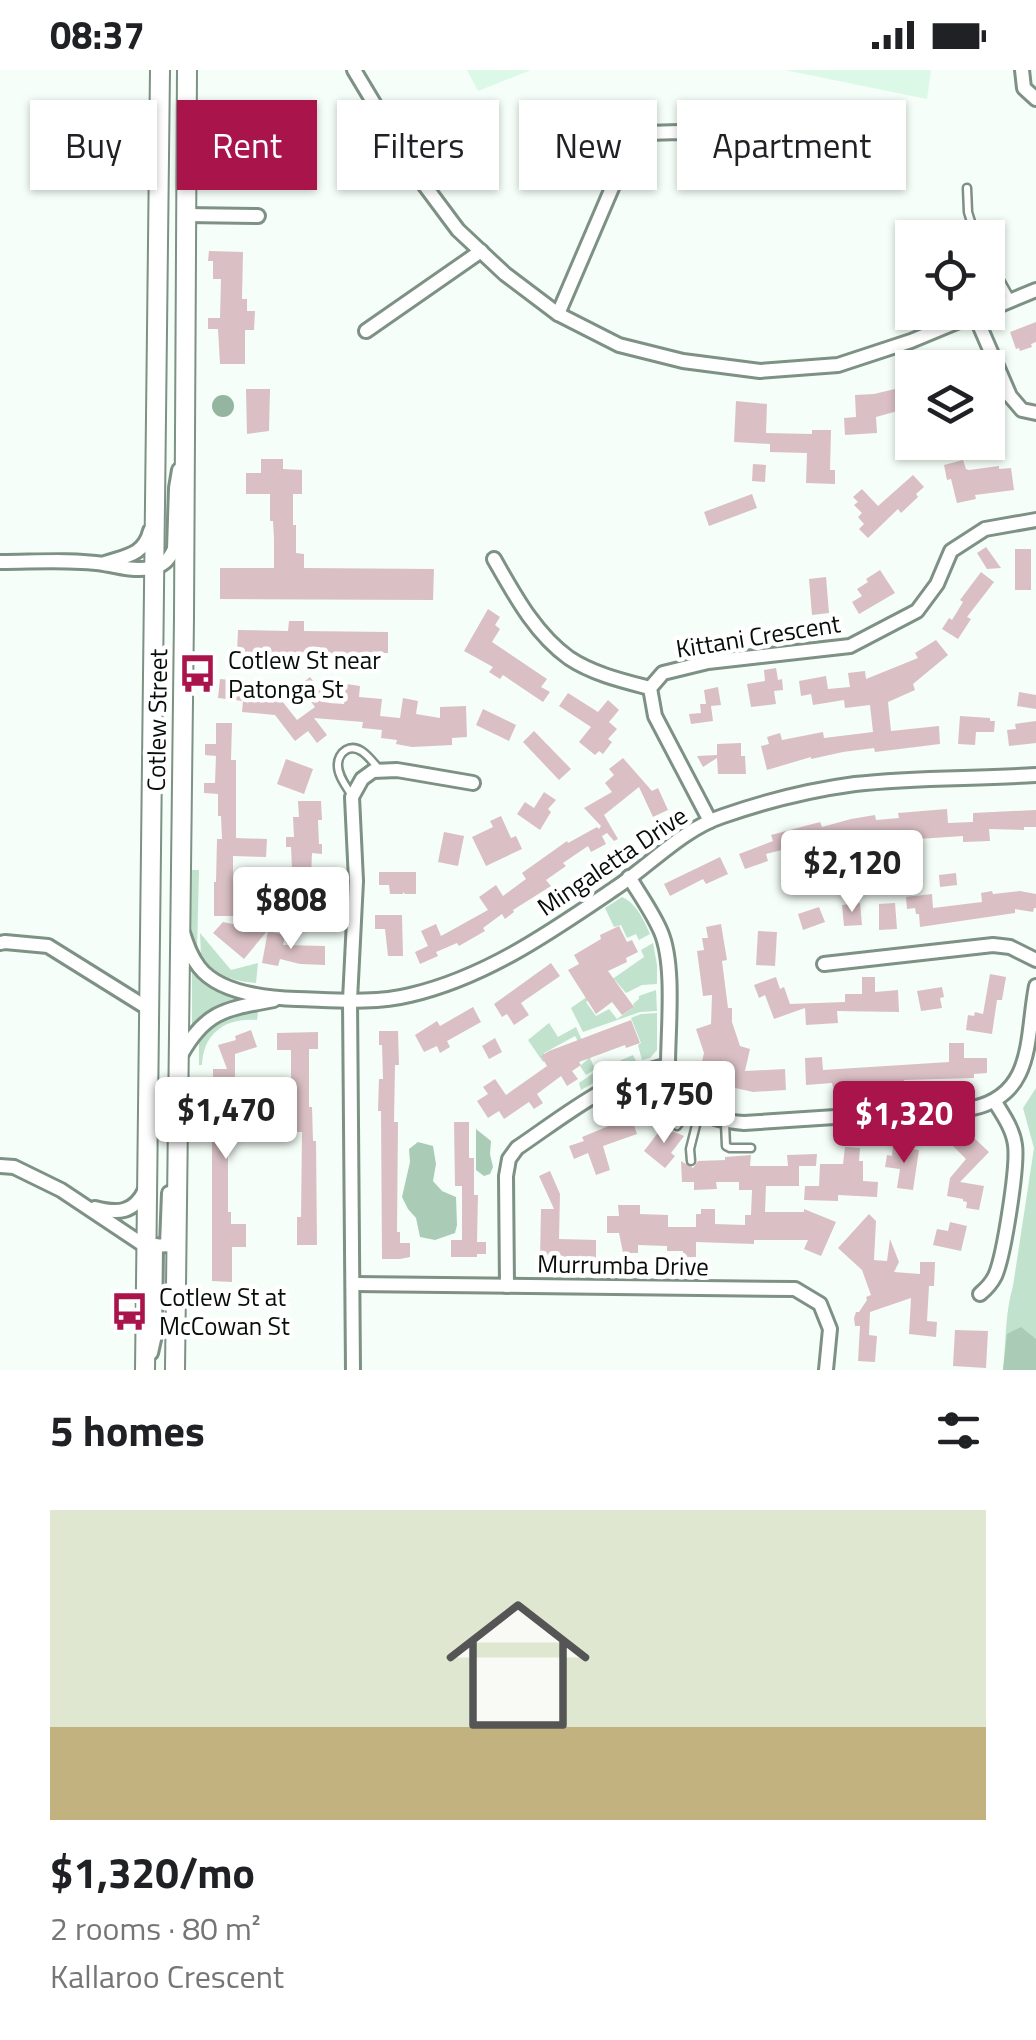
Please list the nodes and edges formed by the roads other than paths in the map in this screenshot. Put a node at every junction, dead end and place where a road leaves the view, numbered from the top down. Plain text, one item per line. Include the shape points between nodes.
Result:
1 (160, 70) edge
2 (187, 70) edge
3 (354, 70) edge
4 (1022, 70) edge
5 (1036, 99) edge
6 (677, 132) edge
7 (966, 188) dead end
8 (185, 215) junction
9 (258, 216) dead end
10 (970, 220) edge
11 (480, 251) junction
12 (1005, 290) edge
13 (1036, 290) edge
14 (1010, 300) junction
15 (1005, 302) edge
16 (558, 314) junction
17 (937, 330) edge
18 (987, 330) edge
19 (366, 331) dead end
20 (1036, 413) edge
21 (184, 441) junction
22 (155, 514) junction
23 (1036, 520) edge
24 (494, 559) dead end
25 (0, 562) edge
26 (102, 564) junction
27 (154, 568) junction
28 (650, 688) junction
29 (380, 770) junction
30 (1036, 775) edge
31 (473, 783) dead end
32 (352, 797) junction
33 (710, 821) junction
34 (629, 878) junction
35 (180, 925) junction
36 (0, 943) edge
37 (1036, 960) edge
38 (824, 964) dead end
39 (1036, 986) edge
40 (282, 999) junction
41 (350, 1000) junction
42 (149, 1009) junction
43 (180, 1058) junction
44 (668, 1066) junction
45 (996, 1102) junction
46 (695, 1109) junction
47 (724, 1122) junction
48 (676, 1126) dead end
49 (752, 1148) dead end
50 (690, 1161) dead end
51 (0, 1166) edge
52 (146, 1188) junction
53 (85, 1206) junction
54 (161, 1245) junction
55 (354, 1284) junction
56 (508, 1286) junction
57 (980, 1294) dead end
58 (146, 1370) edge
59 (175, 1370) edge
60 (354, 1370) edge
61 (826, 1370) edge

1 - 22 main road, Cotlew Street
2 - 8 main road, Cotlew Street
3 - 11 street via 417,175
4 - 5 street via 1024,88
6 - 16 street via 647,134 624,160
7 - 10 lane
8 - 9 street
8 - 21 main road, Cotlew Street
11 - 16 street
11 - 19 street
12 - 14 lane
13 - 14 street
14 - 15 street
16 - 17 street via 619,345 760,371 838,365
18 - 20 street via 1010,396 1022,410
21 - 27 street via 174,549
21 - 35 main road, Cotlew Street
22 - 26 street via 142,549
22 - 27 main road, Cotlew Street
23 - 28 street, Kittani Crescent via 984,530 951,551 917,611 850,646 708,662 663,673
24 - 28 street via 539,629 570,658
25 - 26 street
26 - 27 street
27 - 42 main road, Cotlew Street
28 - 33 street via 655,716
29 - 31 street
29 - 32 street via 366,774
29 - 32 lane via 359,749 344,750 337,766
30 - 33 street, Mingaletta Drive via 858,784
32 - 41 street
33 - 34 street, Mingaletta Drive
34 - 41 street, Mingaletta Drive via 506,960 407,996
34 - 44 street via 665,943
35 - 40 street, Mingaletta Drive via 208,976
35 - 43 main road, Cotlew Street
36 - 42 street via 48,946
37 - 38 street via 993,945
39 - 45 street via 1021,1075
40 - 41 street, Mingaletta Drive
40 - 43 street, Mingaletta Drive via 218,1013
41 - 55 street
42 - 52 main road, Cotlew Street
43 - 54 main road, Cotlew Street via 178,1137
44 - 46 street via 679,1094
44 - 56 street via 589,1097 509,1159
45 - 47 street
45 - 57 street via 1016,1158 999,1262
46 - 47 street
46 - 48 lane
46 - 50 lane
47 - 49 lane via 726,1146
51 - 53 street via 14,1167
52 - 53 street via 129,1210
52 - 54 main road, Cotlew Street
53 - 54 street
54 - 58 main road, Cotlew Street
54 - 59 main road, Cotlew Street
55 - 56 street, Murrumba Drive
55 - 60 street
56 - 61 street, Murrumba Drive via 794,1289 820,1304 830,1328

